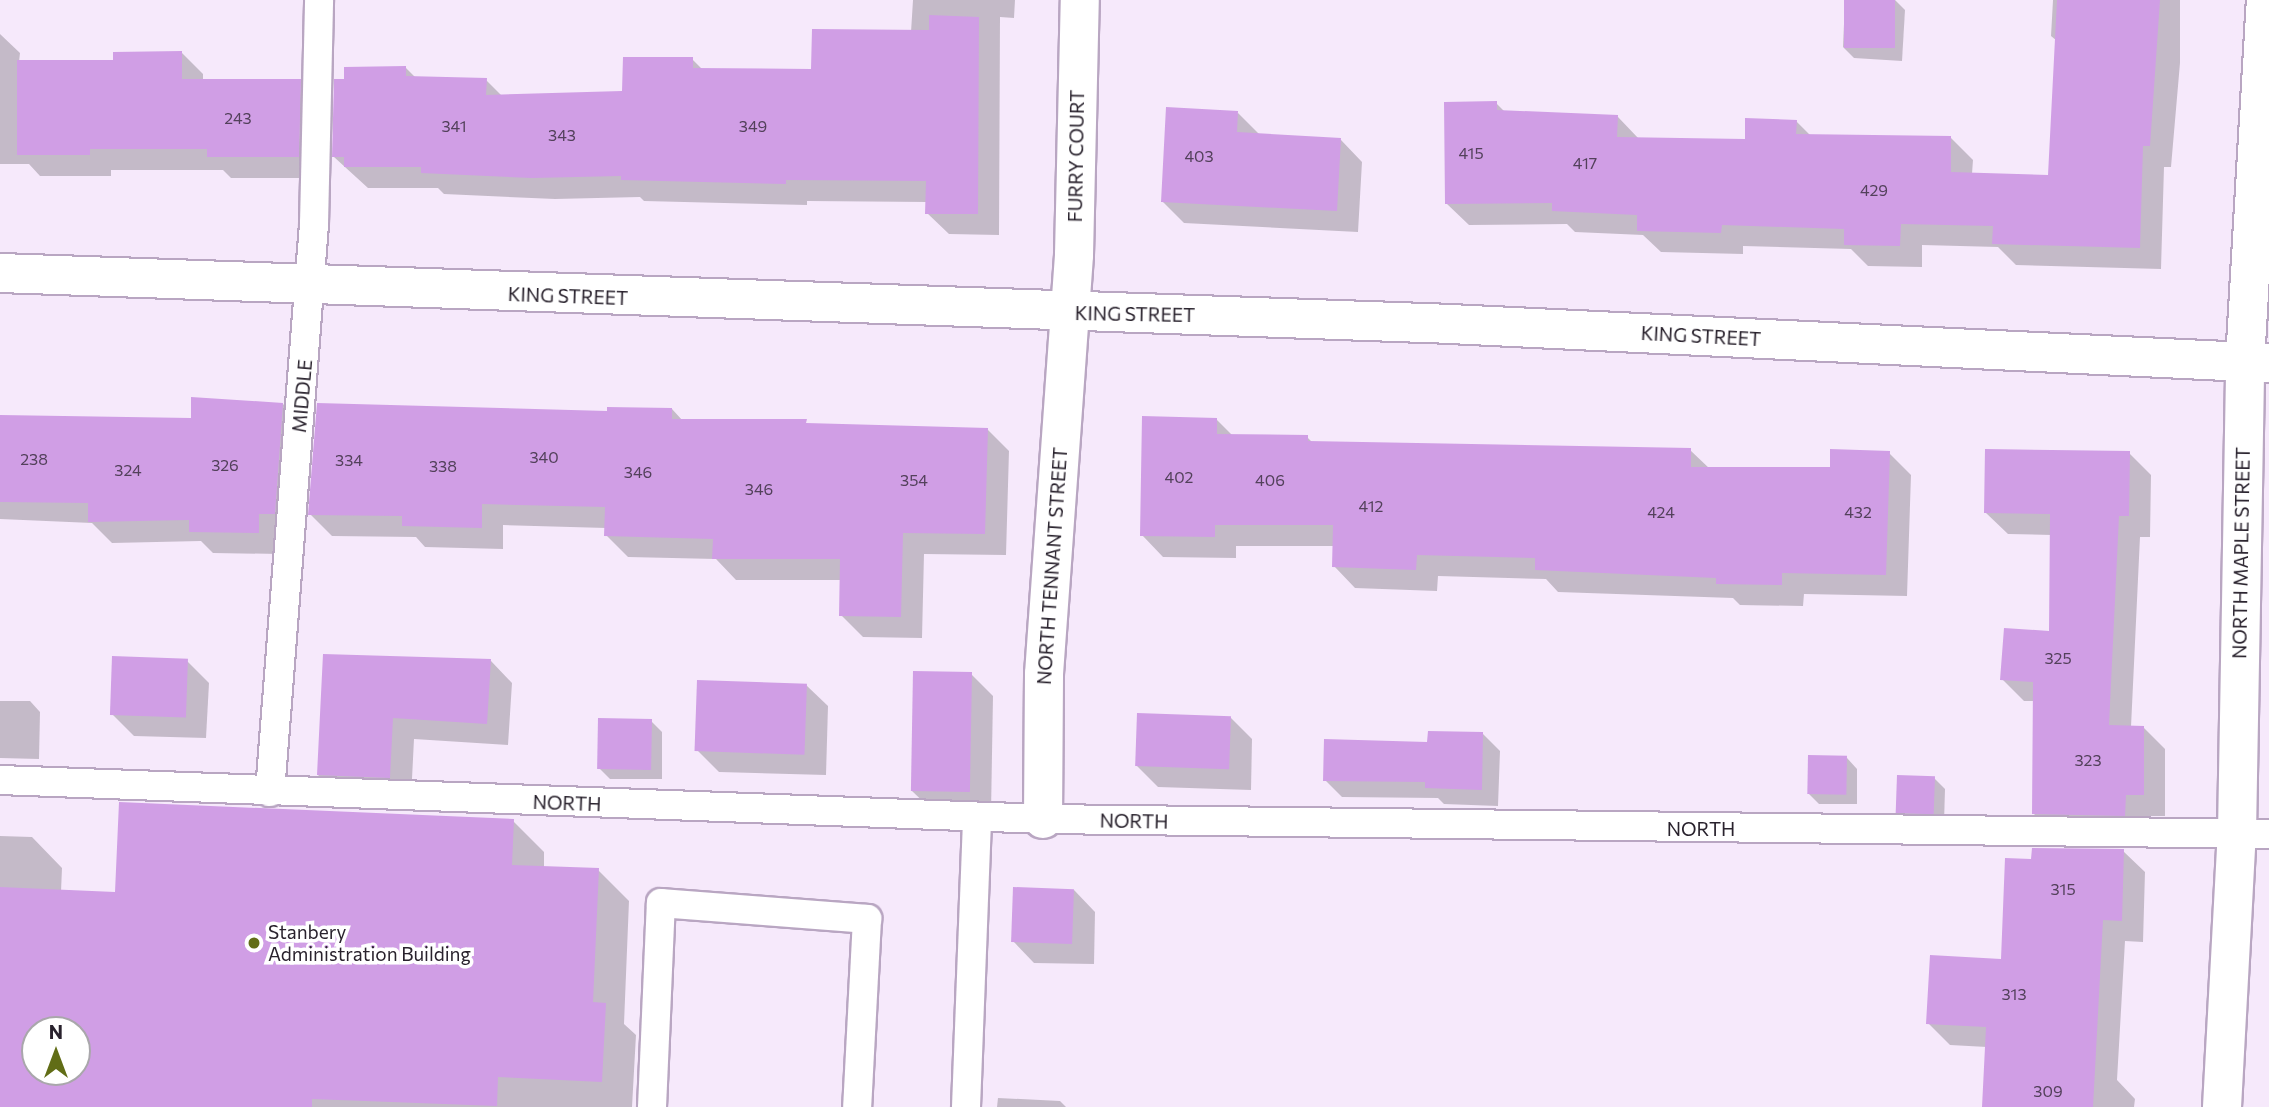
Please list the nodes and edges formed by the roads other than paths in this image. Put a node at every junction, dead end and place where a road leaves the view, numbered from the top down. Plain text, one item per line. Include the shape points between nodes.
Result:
1 (319, 0) edge
2 (1080, 0) edge
3 (2266, 0) edge
4 (0, 273) edge
5 (310, 285) junction
6 (1070, 313) junction
7 (2257, 363) edge
8 (0, 780) edge
9 (270, 792) junction
10 (977, 817) junction
11 (1043, 819) junction
12 (2253, 833) edge
13 (652, 1107) edge
14 (857, 1107) edge
15 (967, 1107) edge
16 (2222, 1107) edge

1 - 5 lane, MIDDLE
2 - 6 street, FURRY COURT
3 - 7 street, NORTH MAPLE STREET
4 - 5 street, KING STREET
5 - 6 street, KING STREET
5 - 9 lane, MIDDLE
6 - 7 street, KING STREET via 1464,325
6 - 11 street, NORTH TENNANT STREET via 1044,674
7 - 12 street, NORTH MAPLE STREET
8 - 9 lane, NORTH
9 - 10 lane, NORTH
10 - 11 lane, NORTH
10 - 15 lane
11 - 12 lane, NORTH
12 - 16 street, NORTH MAPLE STREET
13 - 14 lane via 661,903 867,919

